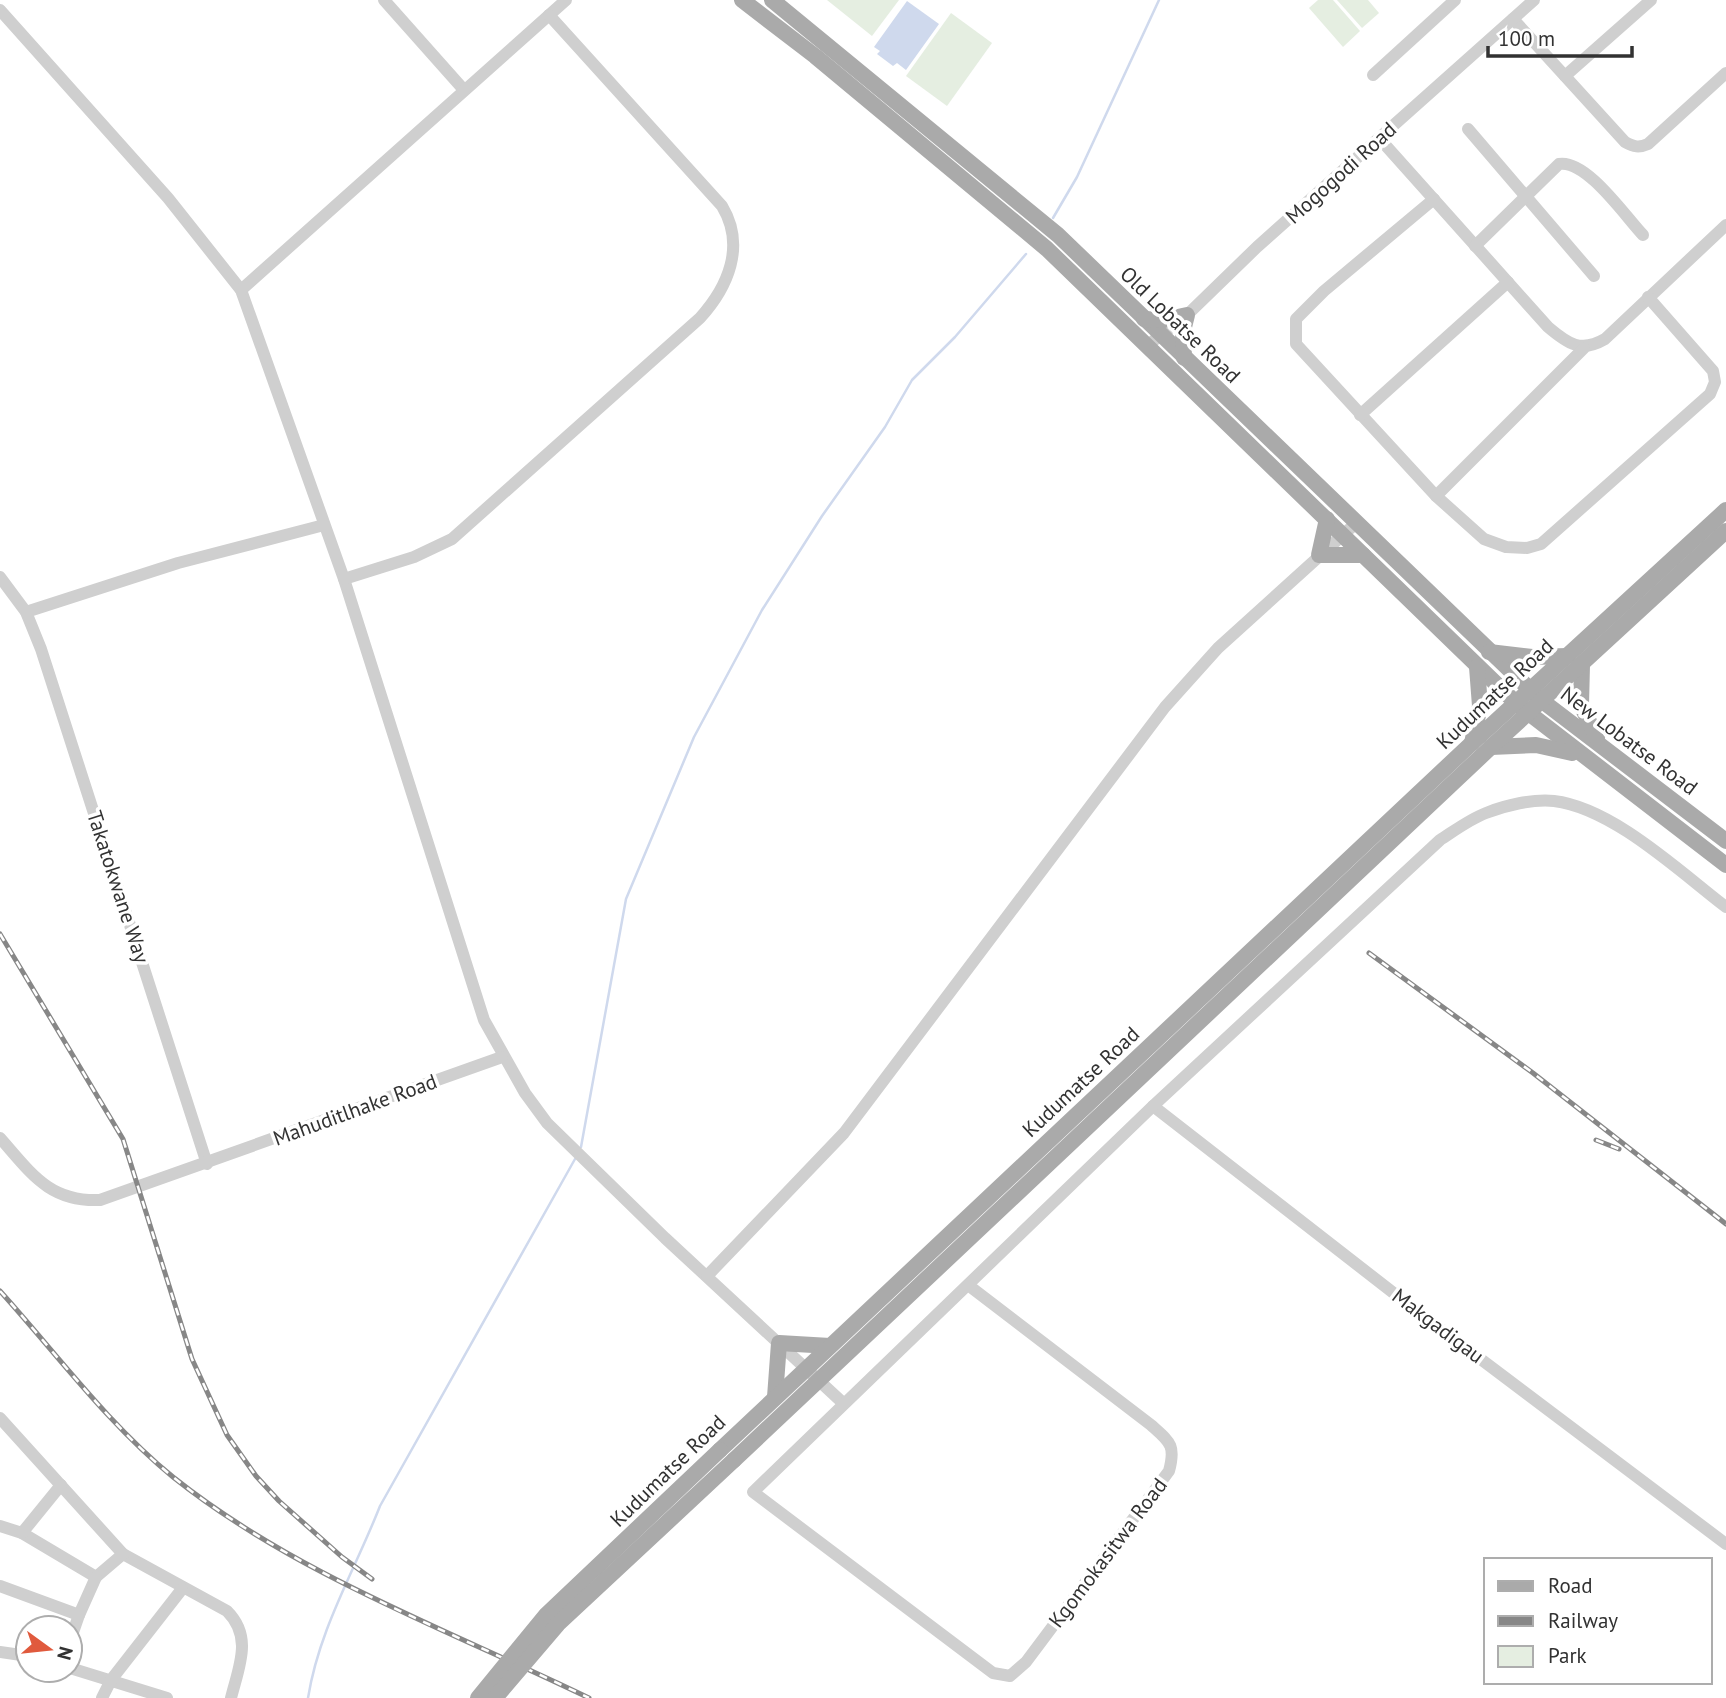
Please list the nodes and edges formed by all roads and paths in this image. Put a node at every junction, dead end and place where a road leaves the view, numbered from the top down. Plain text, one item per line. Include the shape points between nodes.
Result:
1 (384, 0) edge
2 (566, 0) edge
3 (742, 0) edge
4 (772, 0) edge
5 (1534, 0) edge
6 (1651, 0) edge
7 (1452, 1) edge
8 (0, 10) edge
9 (549, 15) junction
10 (1513, 19) junction
11 (1726, 73) edge
12 (1373, 75) dead end
13 (1565, 76) junction
14 (464, 90) junction
15 (1468, 129) dead end
16 (1379, 138) junction
17 (1525, 197) junction
18 (1434, 199) junction
19 (1726, 225) edge
20 (1643, 235) dead end
21 (1475, 246) junction
22 (1594, 276) dead end
23 (1508, 282) junction
24 (242, 290) junction
25 (1648, 297) junction
26 (1187, 315) junction
27 (1144, 319) junction
28 (1154, 340) junction
29 (1584, 348) junction
30 (1184, 358) junction
31 (1360, 415) junction
32 (1436, 496) junction
33 (1726, 510) edge
34 (1327, 519) junction
35 (324, 524) junction
36 (1349, 529) junction
37 (1726, 531) edge
38 (1319, 555) junction
39 (1363, 555) junction
40 (0, 576) edge
41 (344, 579) junction
42 (26, 612) junction
43 (1489, 652) junction
44 (1567, 656) junction
45 (1582, 665) junction
46 (1478, 667) junction
47 (1536, 695) junction
48 (1523, 709) junction
49 (1472, 743) junction
50 (1491, 747) junction
51 (1603, 747) junction
52 (1581, 756) junction
53 (1726, 841) edge
54 (1726, 864) edge
55 (1726, 907) edge
56 (502, 1057) junction
57 (1153, 1106) junction
58 (0, 1138) edge
59 (208, 1164) junction
60 (707, 1276) junction
61 (968, 1286) junction
62 (779, 1343) junction
63 (830, 1346) junction
64 (806, 1368) junction
65 (821, 1382) junction
66 (775, 1397) junction
67 (843, 1403) junction
68 (0, 1418) edge
69 (61, 1485) junction
70 (0, 1526) edge
71 (22, 1533) junction
72 (1726, 1544) edge
73 (123, 1554) junction
74 (96, 1577) junction
75 (0, 1586) edge
76 (182, 1589) junction
77 (76, 1614) edge
78 (79, 1614) edge
79 (84, 1672) edge
80 (111, 1680) junction
81 (160, 1697) edge
82 (102, 1698) edge
83 (231, 1698) edge
84 (478, 1698) edge
85 (495, 1698) edge

1 - 14 street
2 - 9 street
3 - 28 main road, Old Lobatse Road via 964,177
4 - 27 main road, Old Lobatse Road via 1007,191
5 - 10 street, Mogogodi Road
6 - 13 street
7 - 12 street
8 - 24 street via 177,208
9 - 14 street
9 - 41 street via 722,206 733,253 730,274 719,297 700,317 452,539 414,557
10 - 13 street
10 - 16 street, Mogogodi Road
11 - 13 street via 1641,147 1625,142
14 - 24 street
15 - 17 street
16 - 18 street
16 - 26 street, Mogogodi Road
17 - 20 street via 1559,164 1575,164
17 - 21 street
17 - 22 street
18 - 21 street
18 - 31 street via 1296,319 1296,344
19 - 25 street
21 - 23 street
23 - 29 street via 1548,327 1571,345
23 - 31 street
24 - 35 street
25 - 29 street via 1605,340
25 - 32 street via 1713,371 1710,394 1541,544 1527,548 1492,543
26 - 27 main road
26 - 28 street, Mogogodi Road
26 - 30 main road
27 - 28 main road, Old Lobatse Road
28 - 30 main road, Old Lobatse Road
28 - 34 main road
29 - 32 street
30 - 36 main road, Old Lobatse Road
31 - 32 street
33 - 44 main road, Kudumatse Road
34 - 36 main road
34 - 38 main road
35 - 41 street
35 - 42 street via 178,563
36 - 38 street
36 - 39 main road
36 - 43 main road, Old Lobatse Road
37 - 45 main road, Kudumatse Road
38 - 39 main road
38 - 60 street via 1218,648 1165,707 844,1133
39 - 46 main road
40 - 42 street, Takatokwane Way
41 - 56 street via 484,1020
42 - 59 street, Takatokwane Way
43 - 44 main road
43 - 47 main road, Old Lobatse Road
44 - 47 main road, Kudumatse Road
45 - 47 main road, Kudumatse Road
45 - 51 main road via 1581,705
46 - 48 main road
46 - 49 main road via 1480,706
47 - 48 main road, Kudumatse Road
47 - 51 main road, New Lobatse Road
48 - 49 main road, Kudumatse Road
48 - 50 main road, Kudumatse Road
48 - 52 main road
49 - 63 main road, Kudumatse Road
50 - 52 main road via 1536,745
50 - 65 main road, Kudumatse Road
51 - 53 main road, New Lobatse Road
52 - 54 main road
55 - 57 street via 1621,827 1597,816 1555,802 1517,803 1483,814 1440,841
56 - 59 street, Mahuditlhake Road
56 - 60 street via 525,1093 574,1150
57 - 61 street
57 - 72 street, Makgadigau
58 - 59 street, Mahuditlhake Road via 47,1188 82,1201 133,1191
60 - 62 street
61 - 67 street, Kgomokasitwa Road
61 - 67 street, Kgomokasitwa Road via 1151,1425 1169,1441 1174,1454 1169,1471 1026,1662 1010,1676 993,1673 753,1492
62 - 63 main road
62 - 64 street
62 - 66 main road
63 - 64 main road, Kudumatse Road
64 - 65 street
64 - 66 main road, Kudumatse Road
65 - 67 street
65 - 85 main road, Kudumatse Road, bridge via 558,1624
66 - 84 main road, Kudumatse Road, bridge via 546,1615
68 - 69 street
69 - 71 street
69 - 73 street
70 - 71 street
71 - 74 street
73 - 74 street
73 - 76 street
74 - 78 street
75 - 77 street
76 - 80 street
76 - 83 street via 227,1611 243,1635
79 - 80 street
80 - 81 street
80 - 82 street

